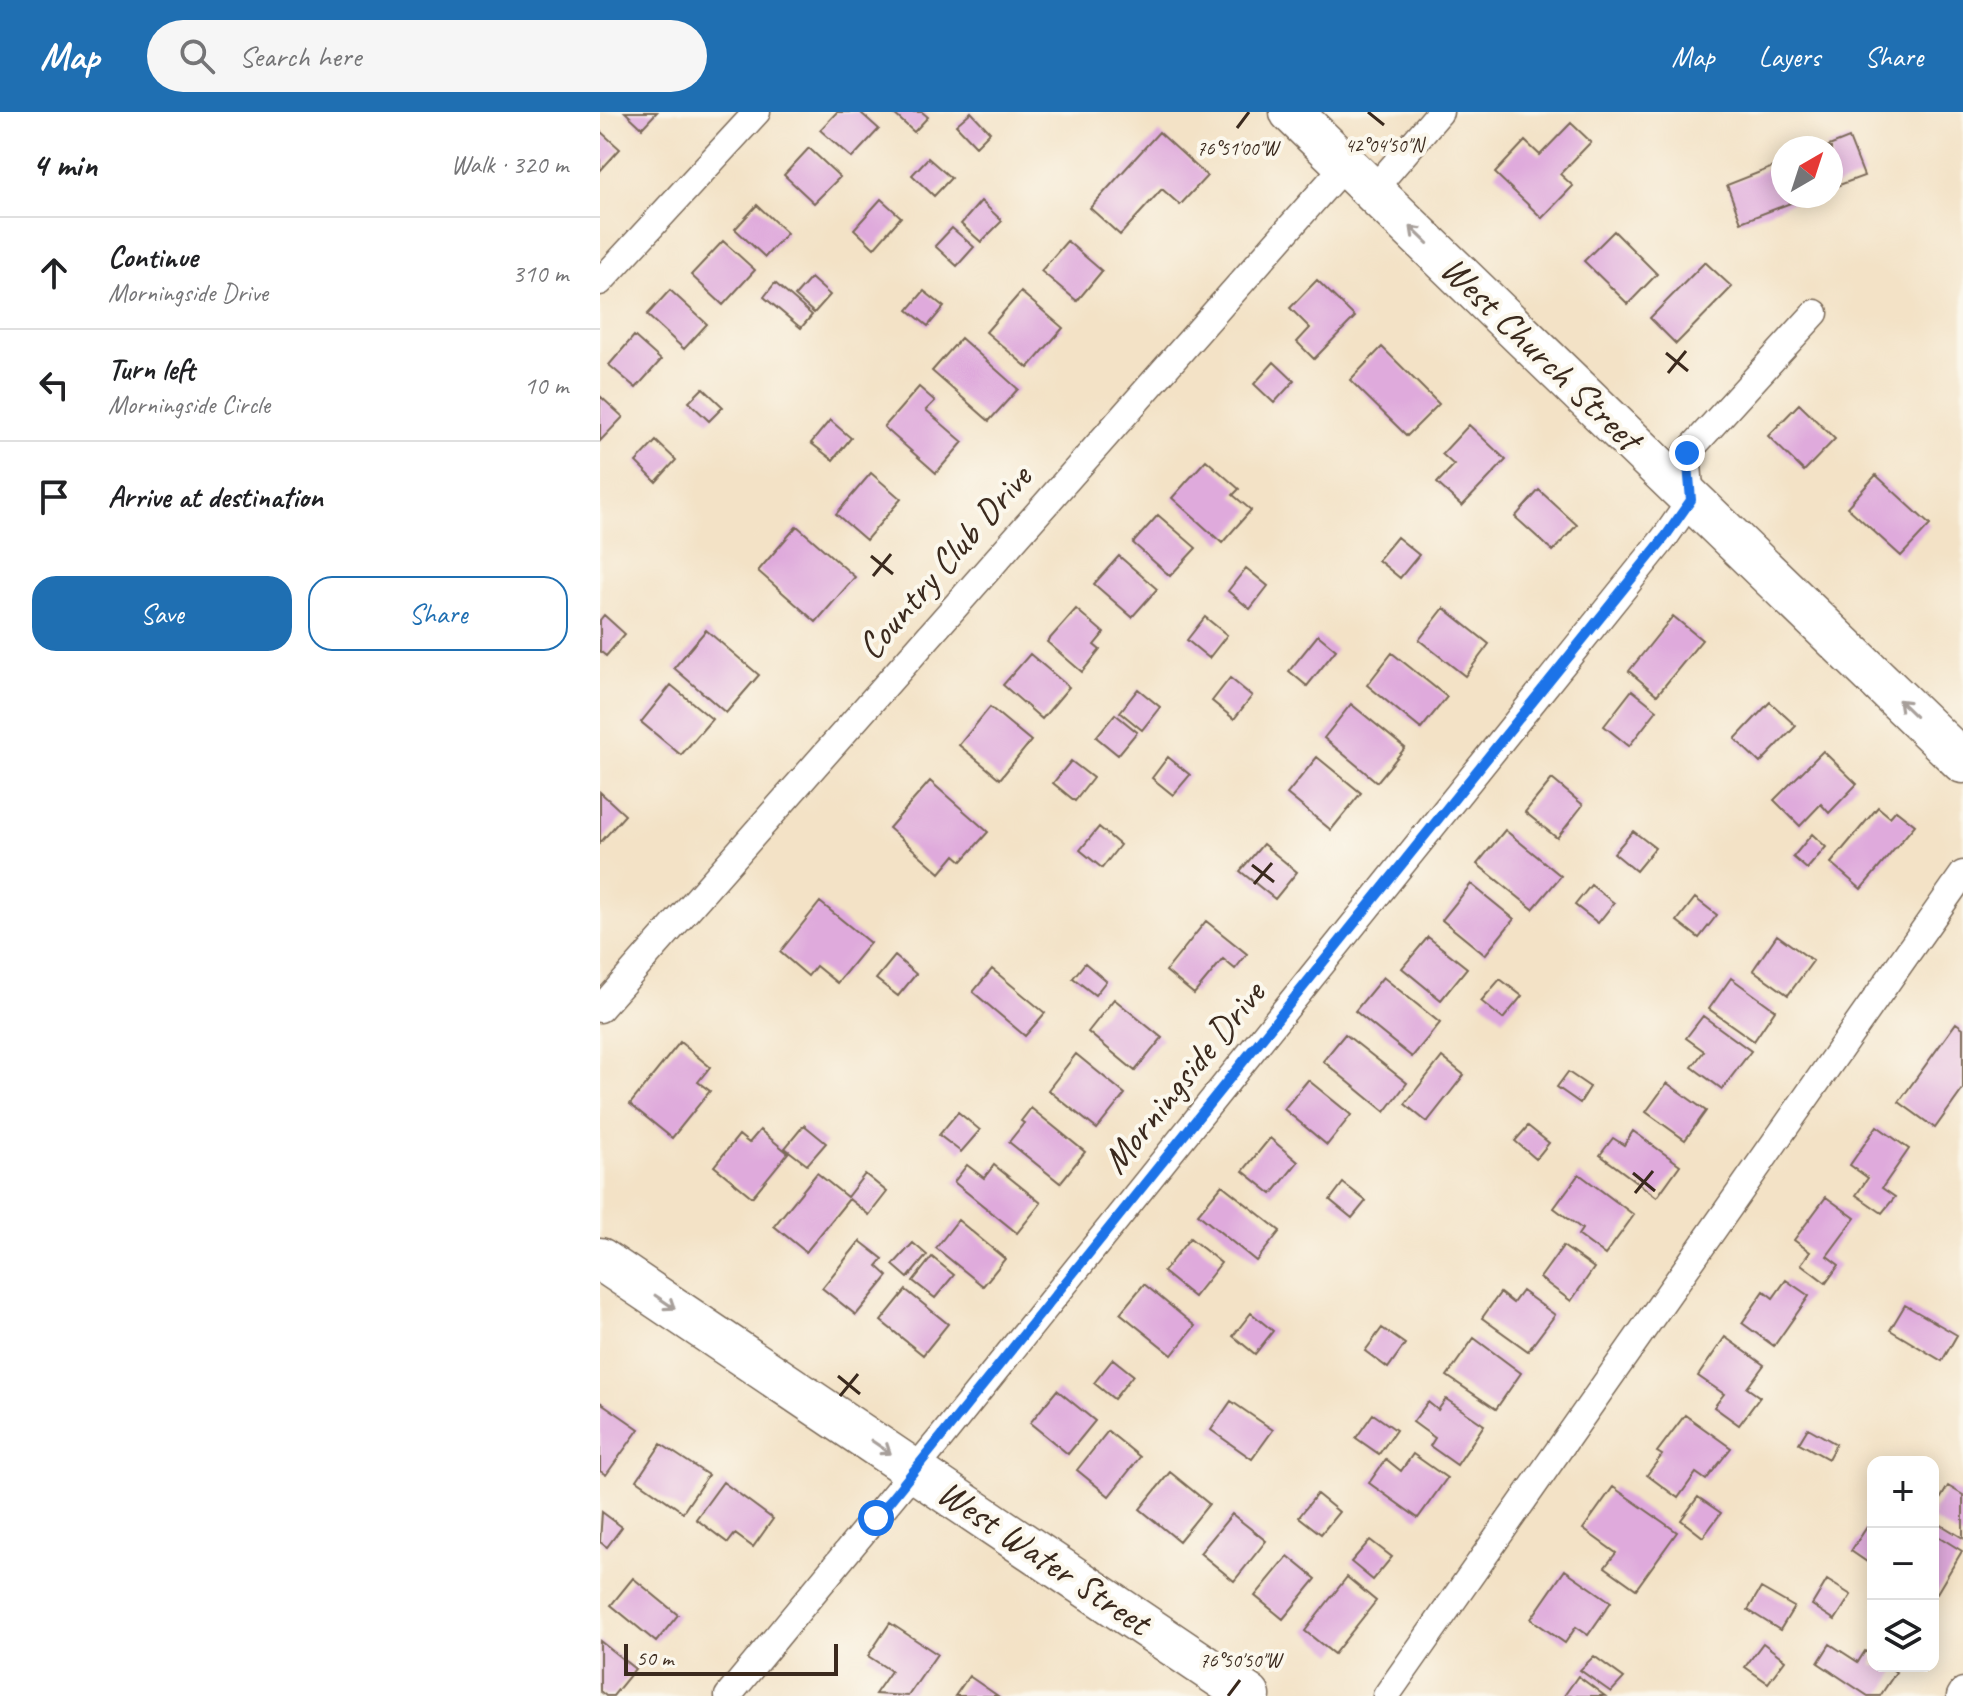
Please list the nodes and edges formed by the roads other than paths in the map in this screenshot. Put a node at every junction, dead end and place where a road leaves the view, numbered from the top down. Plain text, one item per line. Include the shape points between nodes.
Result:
1 (757, 112) edge
2 (1291, 112) edge
3 (1440, 112) edge
4 (1359, 178) junction
5 (600, 282) edge
6 (1815, 313) dead end
7 (1691, 500) junction
8 (1963, 762) edge
9 (1963, 874) edge
10 (600, 1009) edge
11 (600, 1259) edge
12 (915, 1470) junction
13 (1963, 1691) edge
14 (728, 1696) edge
15 (1249, 1696) edge
16 (1386, 1696) edge
17 (1960, 1696) edge

1 - 5 street
2 - 4 main road, West Church Street
3 - 4 street, Country Club Drive
7 -> 4 main road, West Church Street
4 - 10 street, Country Club Drive
6 - 7 street via 1687,453
8 -> 7 main road, West Church Street
7 - 12 street, Morningside Drive
9 - 16 street
11 -> 12 main road, West Water Street
12 - 14 street, Morningside Drive
12 - 15 main road, West Water Street
13 - 17 street

